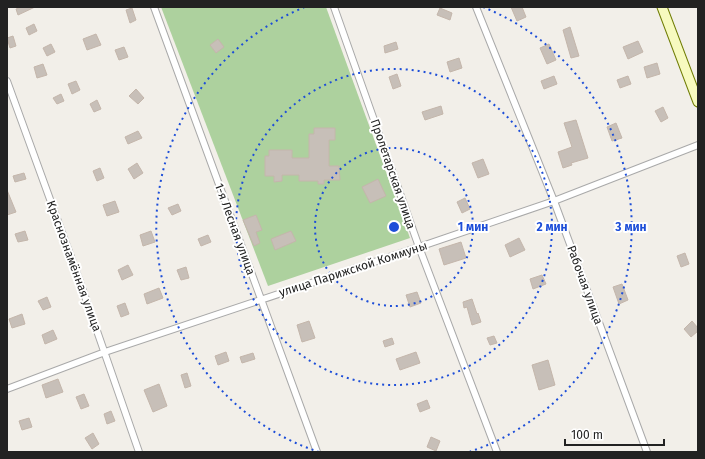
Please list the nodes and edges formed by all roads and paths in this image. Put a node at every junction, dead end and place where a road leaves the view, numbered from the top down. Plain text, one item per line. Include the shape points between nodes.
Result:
1 (154, 7) edge
2 (334, 7) edge
3 (476, 7) edge
4 (662, 7) edge
5 (7, 81) edge
6 (698, 102) edge
7 (698, 145) edge
8 (554, 201) junction
9 (419, 247) junction
10 (261, 300) junction
11 (105, 352) junction
12 (7, 389) edge
13 (139, 452) edge
14 (316, 452) edge
15 (497, 452) edge
16 (647, 452) edge

1 - 10 street, 1-я Лесная улица
2 - 9 street, Пролетарская улица
3 - 8 street, Рабочая улица
4 - 6 main road
5 - 11 street, Краснознамённая улица
7 - 8 street, улица Парижской Коммуны
8 - 9 street, улица Парижской Коммуны
8 - 16 street, Рабочая улица
9 - 10 street, улица Парижской Коммуны
9 - 15 street, Пролетарская улица
10 - 11 street, улица Парижской Коммуны
10 - 14 street, 1-я Лесная улица
11 - 12 street, улица Парижской Коммуны
11 - 13 street, Краснознамённая улица

